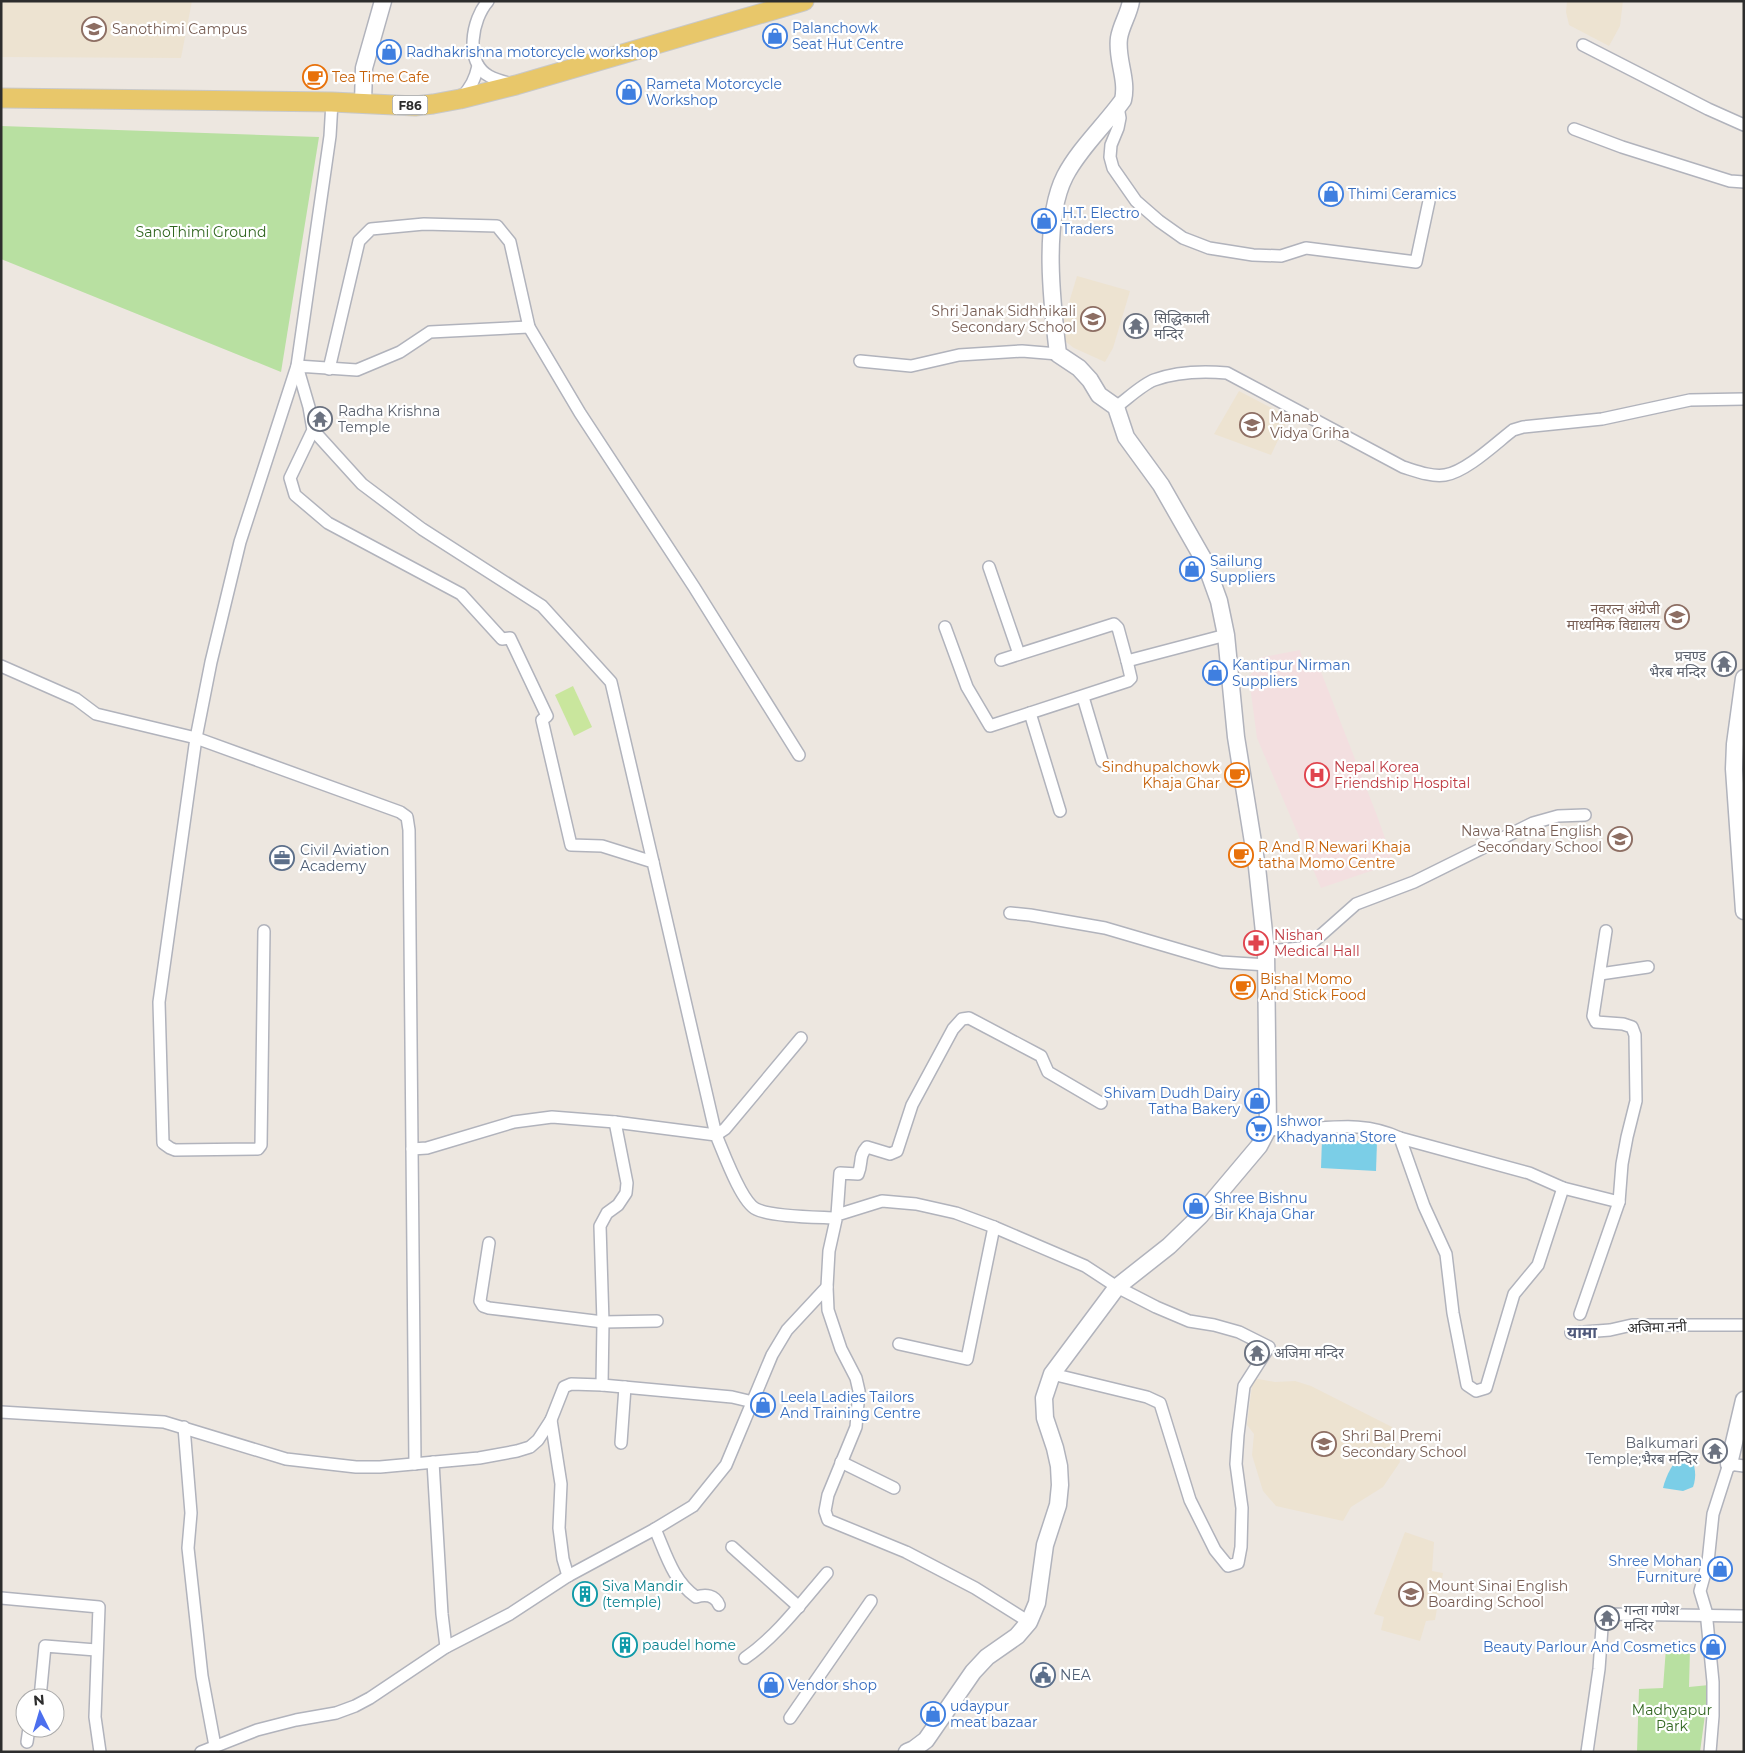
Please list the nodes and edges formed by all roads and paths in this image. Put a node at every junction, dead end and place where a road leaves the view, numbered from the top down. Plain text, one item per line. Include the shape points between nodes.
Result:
1 (383, 1) edge
2 (488, 1) edge
3 (804, 1) edge
4 (1131, 1) edge
5 (1582, 45) dead end
6 (478, 66) junction
7 (516, 85) junction
8 (1, 98) edge
9 (460, 99) junction
10 (332, 102) junction
11 (363, 103) junction
12 (1118, 107) junction
13 (1744, 125) edge
14 (1574, 129) dead end
15 (1744, 182) edge
16 (1428, 201) dead end
17 (529, 326) junction
18 (1058, 354) junction
19 (860, 361) dead end
20 (296, 366) junction
21 (329, 369) junction
22 (1744, 399) edge
23 (1116, 407) junction
24 (313, 430) junction
25 (989, 566) dead end
26 (945, 627) dead end
27 (1226, 635) junction
28 (1020, 654) junction
29 (1001, 660) dead end
30 (1127, 661) junction
31 (1, 666) edge
32 (1744, 678) edge
33 (1083, 697) junction
34 (1030, 713) junction
35 (196, 738) junction
36 (1740, 744) edge
37 (799, 755) dead end
38 (1102, 760) dead end
39 (1060, 811) dead end
40 (1586, 815) dead end
41 (653, 862) junction
42 (1742, 865) edge
43 (1744, 910) edge
44 (1010, 913) dead end
45 (264, 931) dead end
46 (1606, 931) dead end
47 (1266, 958) junction
48 (1648, 967) dead end
49 (1600, 974) junction
50 (801, 1038) dead end
51 (1101, 1103) dead end
52 (615, 1122) junction
53 (1268, 1129) junction
54 (716, 1135) junction
55 (1400, 1138) junction
56 (412, 1150) junction
57 (1563, 1188) junction
58 (1619, 1202) junction
59 (836, 1216) junction
60 (994, 1227) junction
61 (489, 1243) dead end
62 (827, 1287) junction
63 (1117, 1287) junction
64 (1580, 1314) dead end
65 (657, 1321) dead end
66 (603, 1322) junction
67 (1744, 1325) edge
68 (1572, 1333) dead end
69 (899, 1344) dead end
70 (1052, 1374) junction
71 (602, 1385) junction
72 (625, 1387) junction
73 (1744, 1400) edge
74 (753, 1402) junction
75 (1, 1412) edge
76 (551, 1420) junction
77 (184, 1427) junction
78 (621, 1443) dead end
79 (433, 1462) junction
80 (840, 1462) junction
81 (415, 1464) junction
82 (1736, 1465) edge
83 (894, 1488) dead end
84 (655, 1529) junction
85 (732, 1547) dead end
86 (826, 1572) dead end
87 (568, 1576) junction
88 (1, 1598) edge
89 (871, 1601) dead end
90 (719, 1605) dead end
91 (799, 1606) junction
92 (1706, 1616) junction
93 (1744, 1616) edge
94 (1029, 1622) junction
95 (446, 1647) junction
96 (96, 1650) junction
97 (745, 1658) dead end
98 (41, 1688) edge
99 (790, 1718) dead end
100 (28, 1738) edge
101 (27, 1742) dead end
102 (215, 1746) junction
103 (100, 1752) edge
104 (201, 1752) edge
105 (907, 1752) edge
106 (1587, 1752) edge
107 (1710, 1752) edge

1 - 11 main road via 364,68
2 - 6 street via 474,29
3 - 7 main road, F86
4 - 12 main road via 1119,39 1125,91
5 - 13 street
6 - 7 street via 488,76
6 - 9 street via 475,78
7 - 9 main road, F86
8 - 10 main road, F86
9 - 11 main road, F86 via 415,106
10 - 11 main road, F86
10 - 20 street via 330,136
12 - 16 street via 1120,118 1110,157 1113,168 1136,201 1159,221 1183,238 1209,248 1281,256 1306,248 1416,262
12 - 18 main road via 1066,175 1055,207 1051,254
14 - 15 street via 1730,181
17 - 21 street via 430,332 400,352 357,370
17 - 21 street via 510,242 497,226 424,224 371,229 359,241
17 - 37 street via 580,414 684,571
18 - 19 street via 1022,351 959,355 911,366
18 - 23 main road via 1079,368 1099,395
20 - 21 street
20 - 24 street
20 - 35 street via 240,542
22 - 23 street via 1690,400 1602,419 1523,427 1513,430 1460,470 1444,475 1403,467 1227,373 1208,371 1153,380
23 - 27 main road via 1126,437 1161,485 1205,562
24 - 41 street via 362,484 422,529 542,606 611,682
24 - 41 street via 290,478 295,495 328,523 460,594 502,639 510,638 547,716 542,720 571,845 602,846
25 - 28 street
26 - 34 street via 967,687 990,726
27 - 30 street
27 - 47 main road via 1236,737 1257,866
28 - 29 street
28 - 30 street via 1114,624
30 - 33 street via 1131,674 1128,681
31 - 35 street via 76,699 96,714
32 - 36 main road
33 - 34 street
33 - 38 street
34 - 39 street
35 - 45 street via 159,1002 163,1143 170,1148 258,1149 261,1145
35 - 56 street via 407,817
36 - 42 main road via 1734,769
40 - 47 street via 1558,816 1533,823 1414,882 1356,904 1312,943
41 - 54 street
42 - 43 main road
44 - 47 street via 1105,928 1221,962
46 - 49 street
47 - 53 main road
48 - 49 street
49 - 58 street via 1593,1016 1596,1022 1632,1027 1635,1035 1636,1101 1624,1155
50 - 54 street via 725,1129
51 - 59 street via 1048,1072 1041,1056 969,1018 962,1019 953,1029 912,1105 896,1151 890,1154 866,1147 861,1154 858,1174 840,1173
52 - 54 street
52 - 56 street via 552,1117 514,1122
52 - 66 street via 627,1183 626,1193 607,1213 600,1226
53 - 55 street via 1284,1131 1349,1126 1386,1131
53 - 63 main road via 1259,1146 1200,1216 1169,1246
54 - 59 street via 744,1198 754,1209
55 - 57 street via 1529,1173
55 - 57 street via 1424,1206 1446,1254 1453,1312 1468,1385 1476,1391 1486,1388 1514,1294 1538,1265
56 - 81 street
57 - 58 street
58 - 64 street
59 - 60 street via 882,1201 956,1213
59 - 62 street via 829,1250
60 - 63 street via 1085,1266
60 - 69 street via 967,1358
61 - 66 street via 480,1300 483,1306
62 - 74 street via 787,1330 772,1355
62 - 80 street via 828,1310 859,1391 856,1427
63 - 70 main road
63 - 70 street via 1188,1321 1214,1324 1239,1332 1269,1347 1244,1386 1236,1464 1242,1508 1238,1563 1228,1566 1215,1550 1190,1500 1160,1403
65 - 66 street
66 - 71 street
67 - 68 street, अजिमा ननी via 1632,1325
70 - 94 main road via 1044,1398 1044,1418 1059,1466 1058,1505 1045,1545 1037,1603
71 - 72 street
71 - 76 street via 570,1384 564,1387
72 - 74 street via 732,1397
72 - 78 street
73 - 82 main road
74 - 84 street via 726,1465 693,1506
75 - 77 street via 164,1422
76 - 79 street via 530,1447 478,1458
76 - 87 street via 561,1484 559,1528
77 - 81 street via 286,1459 356,1467
77 - 102 street via 191,1513 188,1548 202,1676
79 - 81 street
79 - 95 street
80 - 83 street
80 - 94 street via 828,1495 825,1511 828,1520 906,1552 976,1588
82 - 92 street via 1713,1514 1708,1562 1700,1591
84 - 87 street
84 - 90 street via 674,1574 687,1591 696,1597 712,1596
85 - 91 street
86 - 91 street
87 - 95 street via 510,1614
88 - 96 street via 99,1607
89 - 99 street
91 - 97 street via 758,1649
92 - 93 street
92 - 106 street via 1603,1614
92 - 107 street via 1713,1682
94 - 105 main road via 1017,1636 987,1657 926,1740
95 - 102 street via 355,1706 258,1730
96 - 98 street via 45,1646
96 - 103 street via 95,1718
100 - 101 street
102 - 104 street

